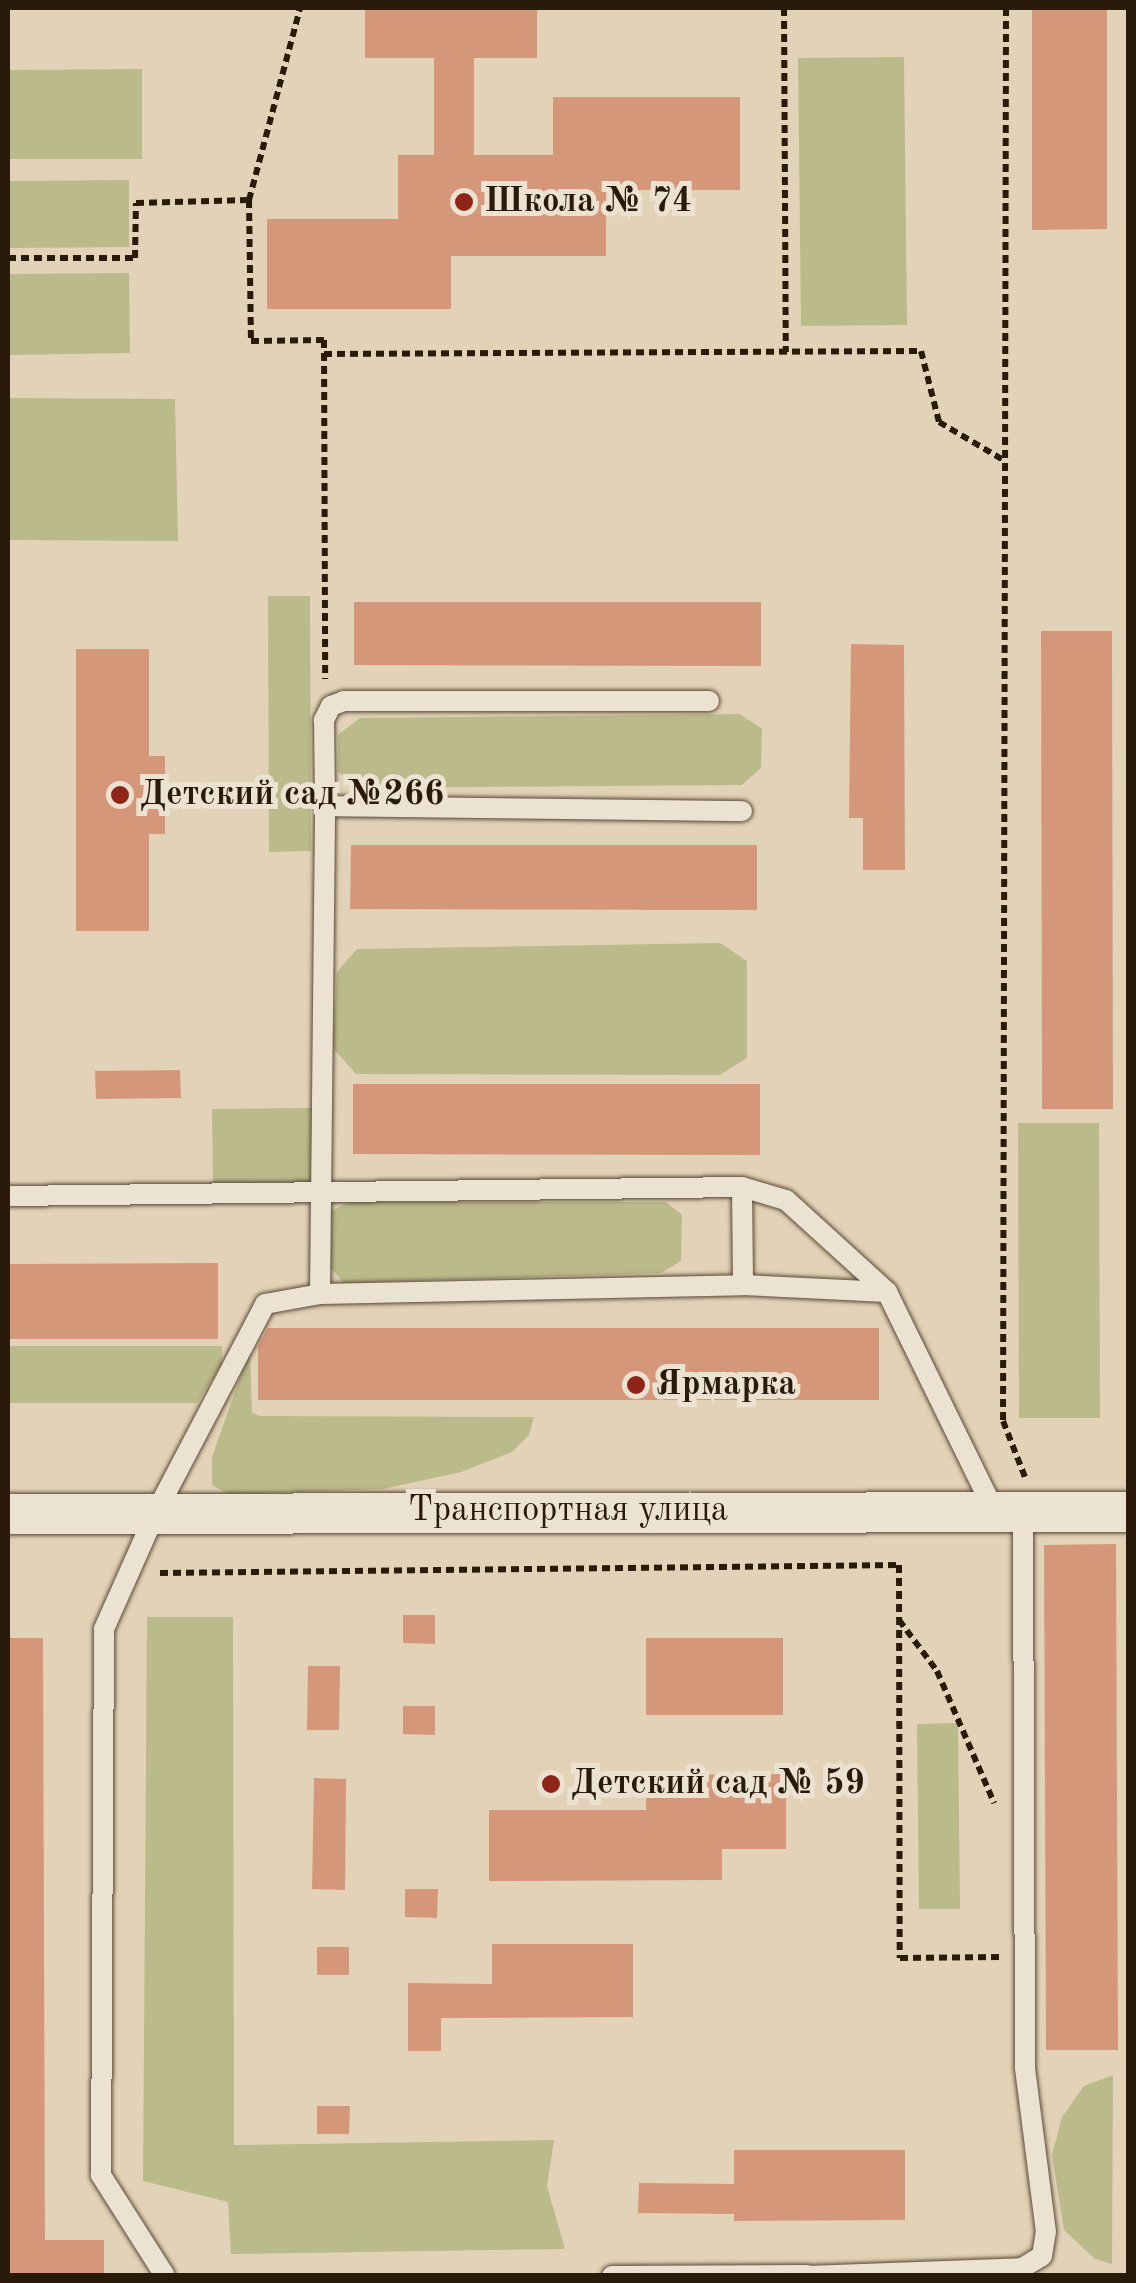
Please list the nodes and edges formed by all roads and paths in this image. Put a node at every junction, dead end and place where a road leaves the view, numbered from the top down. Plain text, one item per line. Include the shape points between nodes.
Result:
1 (300, 8) edge
2 (784, 8) edge
3 (1006, 8) edge
4 (249, 200) junction
5 (8, 258) edge
6 (786, 352) junction
7 (324, 354) junction
8 (1005, 460) junction
9 (709, 702) dead end
10 (324, 720) junction
11 (325, 806) junction
12 (742, 811) dead end
13 (742, 1187) junction
14 (321, 1189) junction
15 (8, 1196) edge
16 (744, 1285) junction
17 (887, 1292) junction
18 (320, 1294) junction
19 (1018, 1510) junction
20 (156, 1512) junction
21 (1128, 1512) edge
22 (8, 1514) edge
23 (129, 1573) junction
24 (898, 1619) junction
25 (1024, 1870) junction
26 (1024, 1957) junction
27 (807, 2275) edge
28 (165, 2276) edge
29 (612, 2276) edge

1 - 4 path
2 - 6 path
3 - 8 path
4 - 5 path via 136,203 135,258
4 - 7 path via 251,341 324,340
6 - 7 path
6 - 8 path via 921,351 939,422
7 - 10 path
8 - 19 path via 1003,1421
9 - 10 lane via 344,702 331,706
10 - 11 lane
11 - 12 lane
11 - 14 lane
13 - 14 lane
13 - 16 lane
13 - 17 lane via 786,1200
14 - 15 lane
14 - 18 lane
16 - 17 lane
16 - 18 lane
17 - 19 lane
18 - 20 lane via 264,1304
19 - 20 street, Транспортная улица
19 - 21 street, Транспортная улица
19 - 25 lane
20 - 22 street, Транспортная улица
20 - 23 lane
23 - 24 path via 898,1565
23 - 28 lane via 104,1629 101,2175
24 - 25 path via 936,1671
24 - 26 path via 900,1958
25 - 26 lane
26 - 27 lane via 1025,2068 1046,2232 1042,2256 1022,2268
27 - 29 lane

